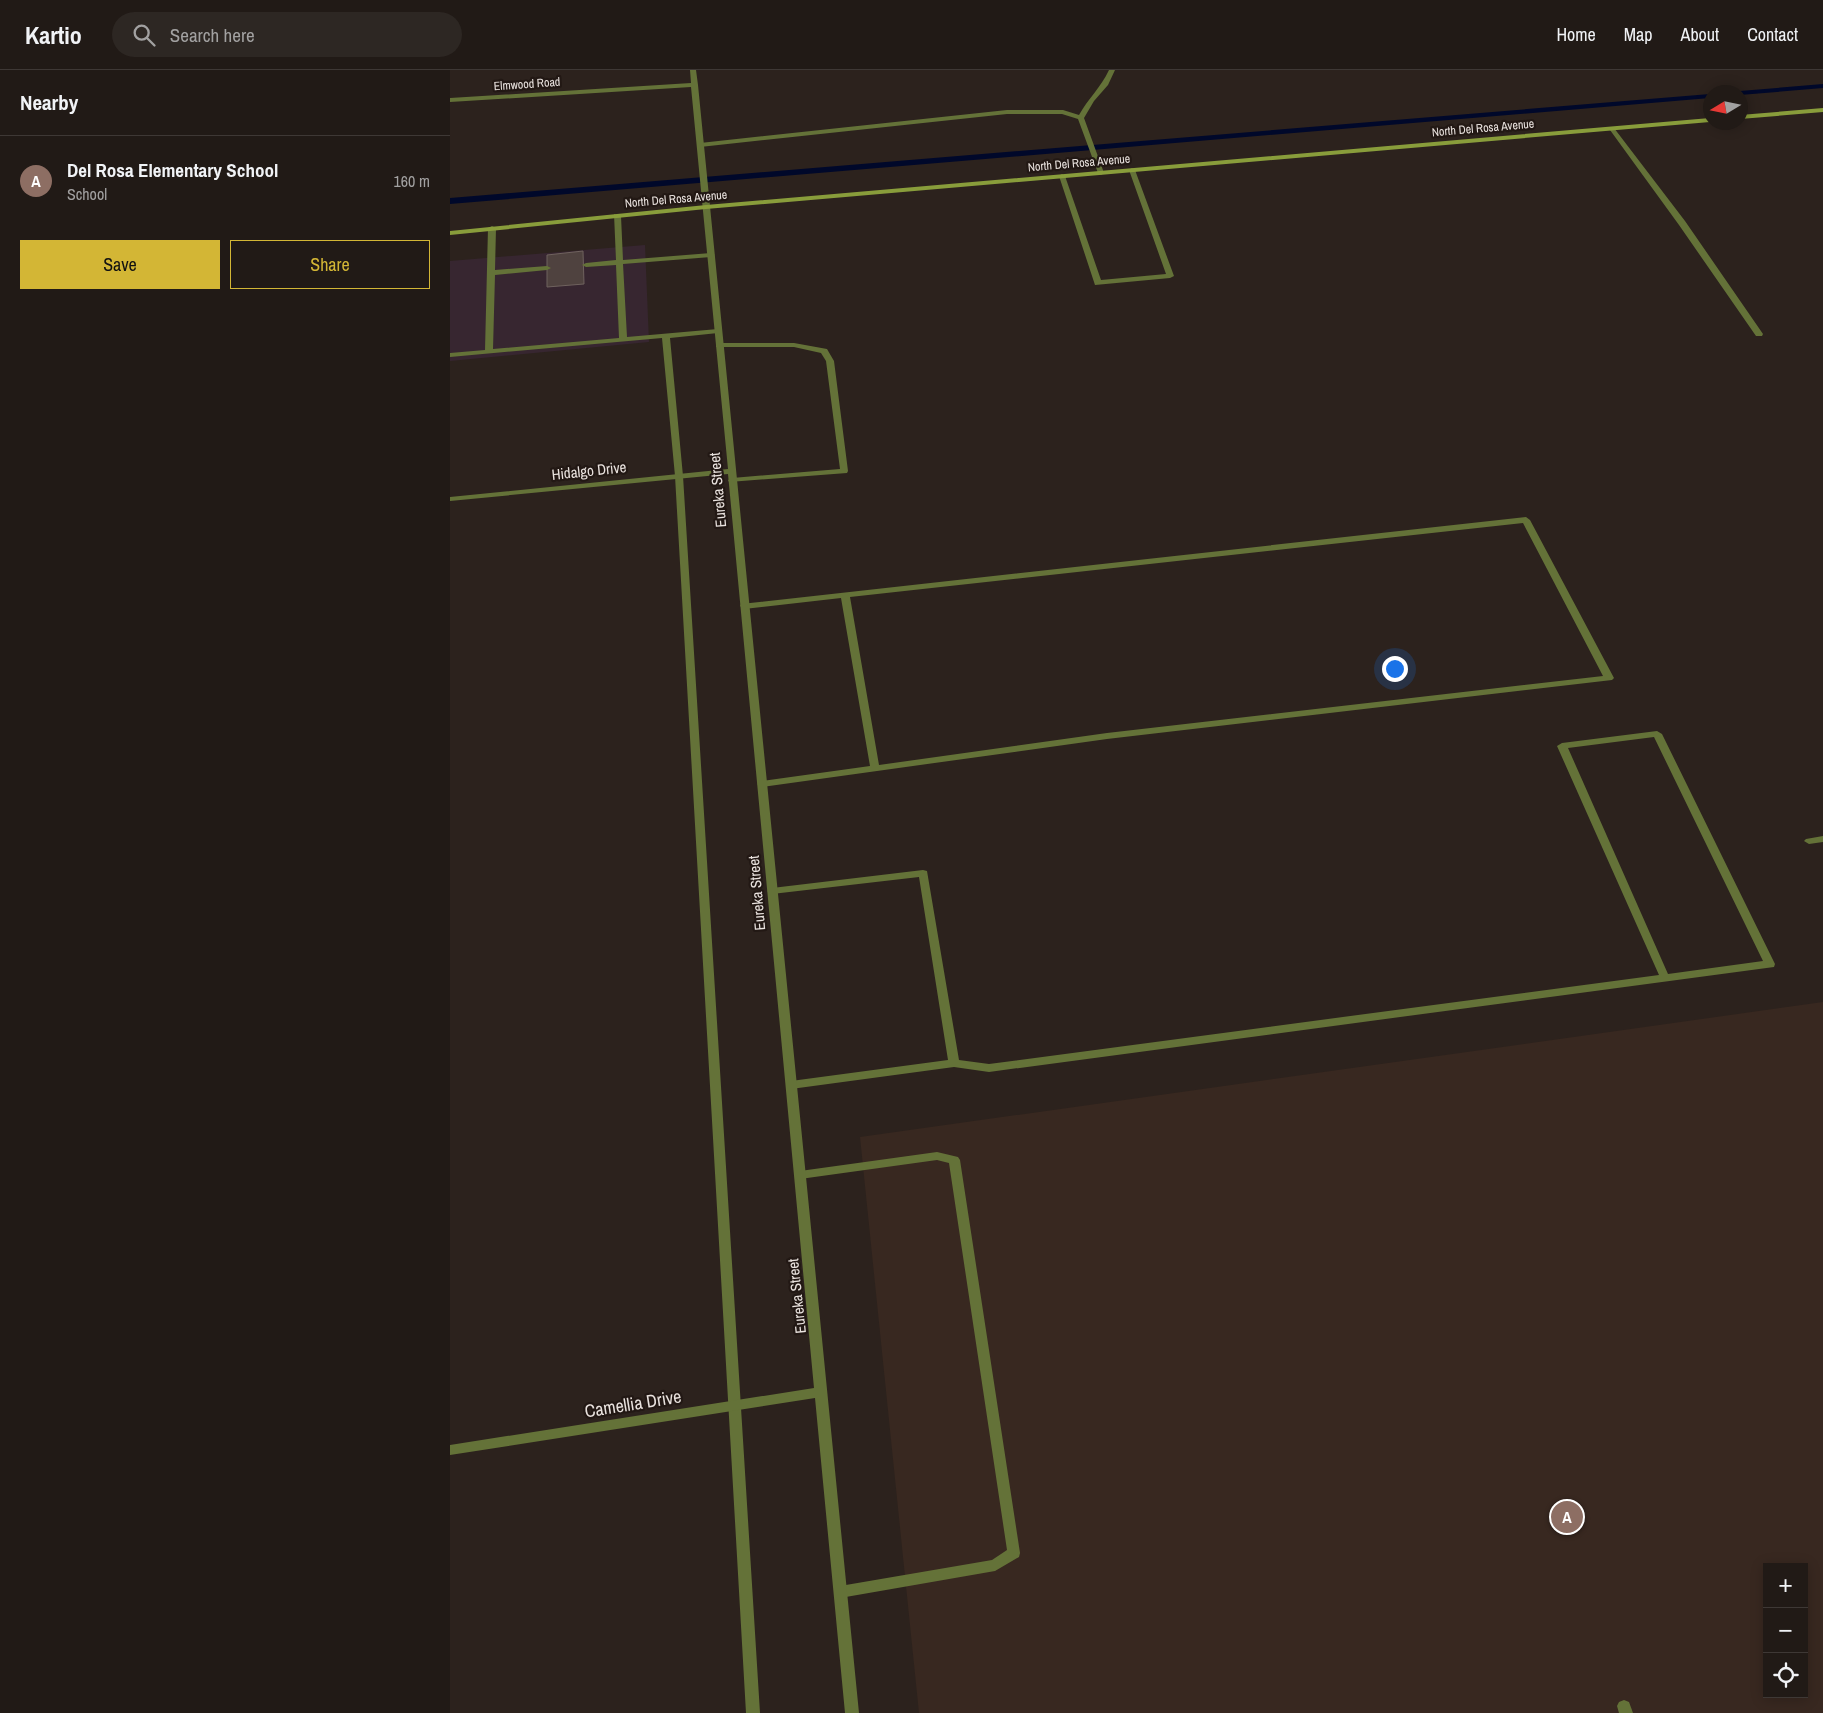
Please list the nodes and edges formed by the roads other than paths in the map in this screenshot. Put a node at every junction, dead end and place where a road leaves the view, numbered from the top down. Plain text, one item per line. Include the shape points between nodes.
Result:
1 (693, 70) edge
2 (1112, 70) edge
3 (695, 85) junction
4 (450, 100) edge
5 (1823, 110) edge
6 (1748, 116) edge
7 (1081, 118) junction
8 (1703, 121) edge
9 (1612, 128) junction
10 (700, 145) junction
11 (1132, 170) junction
12 (1101, 173) junction
13 (1062, 176) junction
14 (706, 207) junction
15 (617, 216) junction
16 (492, 228) junction
17 (450, 233) edge
18 (710, 255) junction
19 (620, 262) junction
20 (586, 265) dead end
21 (547, 268) dead end
22 (491, 273) junction
23 (718, 331) junction
24 (1759, 334) dead end
25 (666, 335) junction
26 (624, 339) junction
27 (719, 345) junction
28 (490, 352) junction
29 (450, 355) edge
30 (732, 475) junction
31 (679, 476) junction
32 (450, 499) edge
33 (845, 595) junction
34 (744, 606) junction
35 (875, 768) junction
36 (762, 784) junction
37 (1823, 839) edge
38 (1809, 841) dead end
39 (772, 891) junction
40 (1665, 978) junction
41 (954, 1063) junction
42 (791, 1085) junction
43 (800, 1175) junction
44 (821, 1392) junction
45 (735, 1405) junction
46 (450, 1450) edge
47 (840, 1592) junction
48 (753, 1713) edge
49 (852, 1713) edge

1 - 3 street, Eureka Street
2 - 7 street
3 - 4 street, Elmwood Road
3 - 10 street, Eureka Street
5 - 6 street
7 - 10 street via 1063,112 1007,112
7 - 12 street
8 - 9 street, North Del Rosa Avenue
9 - 11 street, North Del Rosa Avenue
9 - 24 street
10 - 14 street, Eureka Street
11 - 12 street, North Del Rosa Avenue
11 - 13 street via 1170,276 1098,283
12 - 13 street, North Del Rosa Avenue
13 - 14 street, North Del Rosa Avenue
14 - 15 street, North Del Rosa Avenue
14 - 18 street, Eureka Street
15 - 16 street, North Del Rosa Avenue
15 - 19 street
16 - 17 street, North Del Rosa Avenue
16 - 22 street
18 - 19 street
18 - 23 street, Eureka Street
19 - 20 street
19 - 26 street
21 - 22 street
22 - 28 street
23 - 25 street
23 - 27 street, Eureka Street
25 - 26 street
25 - 31 street
26 - 28 street
27 - 30 street, Eureka Street
27 - 30 street, Hidalgo Drive via 794,345 824,351 830,361 844,471
28 - 29 street
30 - 31 street, Hidalgo Drive
30 - 34 street, Eureka Street
31 - 32 street, Hidalgo Drive
31 - 45 street
33 - 34 street
33 - 35 street
33 - 35 street via 1526,520 1609,678 1107,736
34 - 36 street, Eureka Street
35 - 36 street
36 - 39 street, Eureka Street
37 - 38 street
39 - 41 street via 923,872
39 - 42 street, Eureka Street
40 - 40 street via 1770,964 1657,734 1562,746
40 - 41 street via 989,1068
41 - 42 street
42 - 43 street, Eureka Street
43 - 44 street, Eureka Street
43 - 47 street via 938,1156 954,1160 1014,1553 995,1564
44 - 45 street, Camellia Drive
44 - 47 street, Eureka Street
45 - 46 street, Camellia Drive
45 - 48 street
47 - 49 street, Eureka Street

